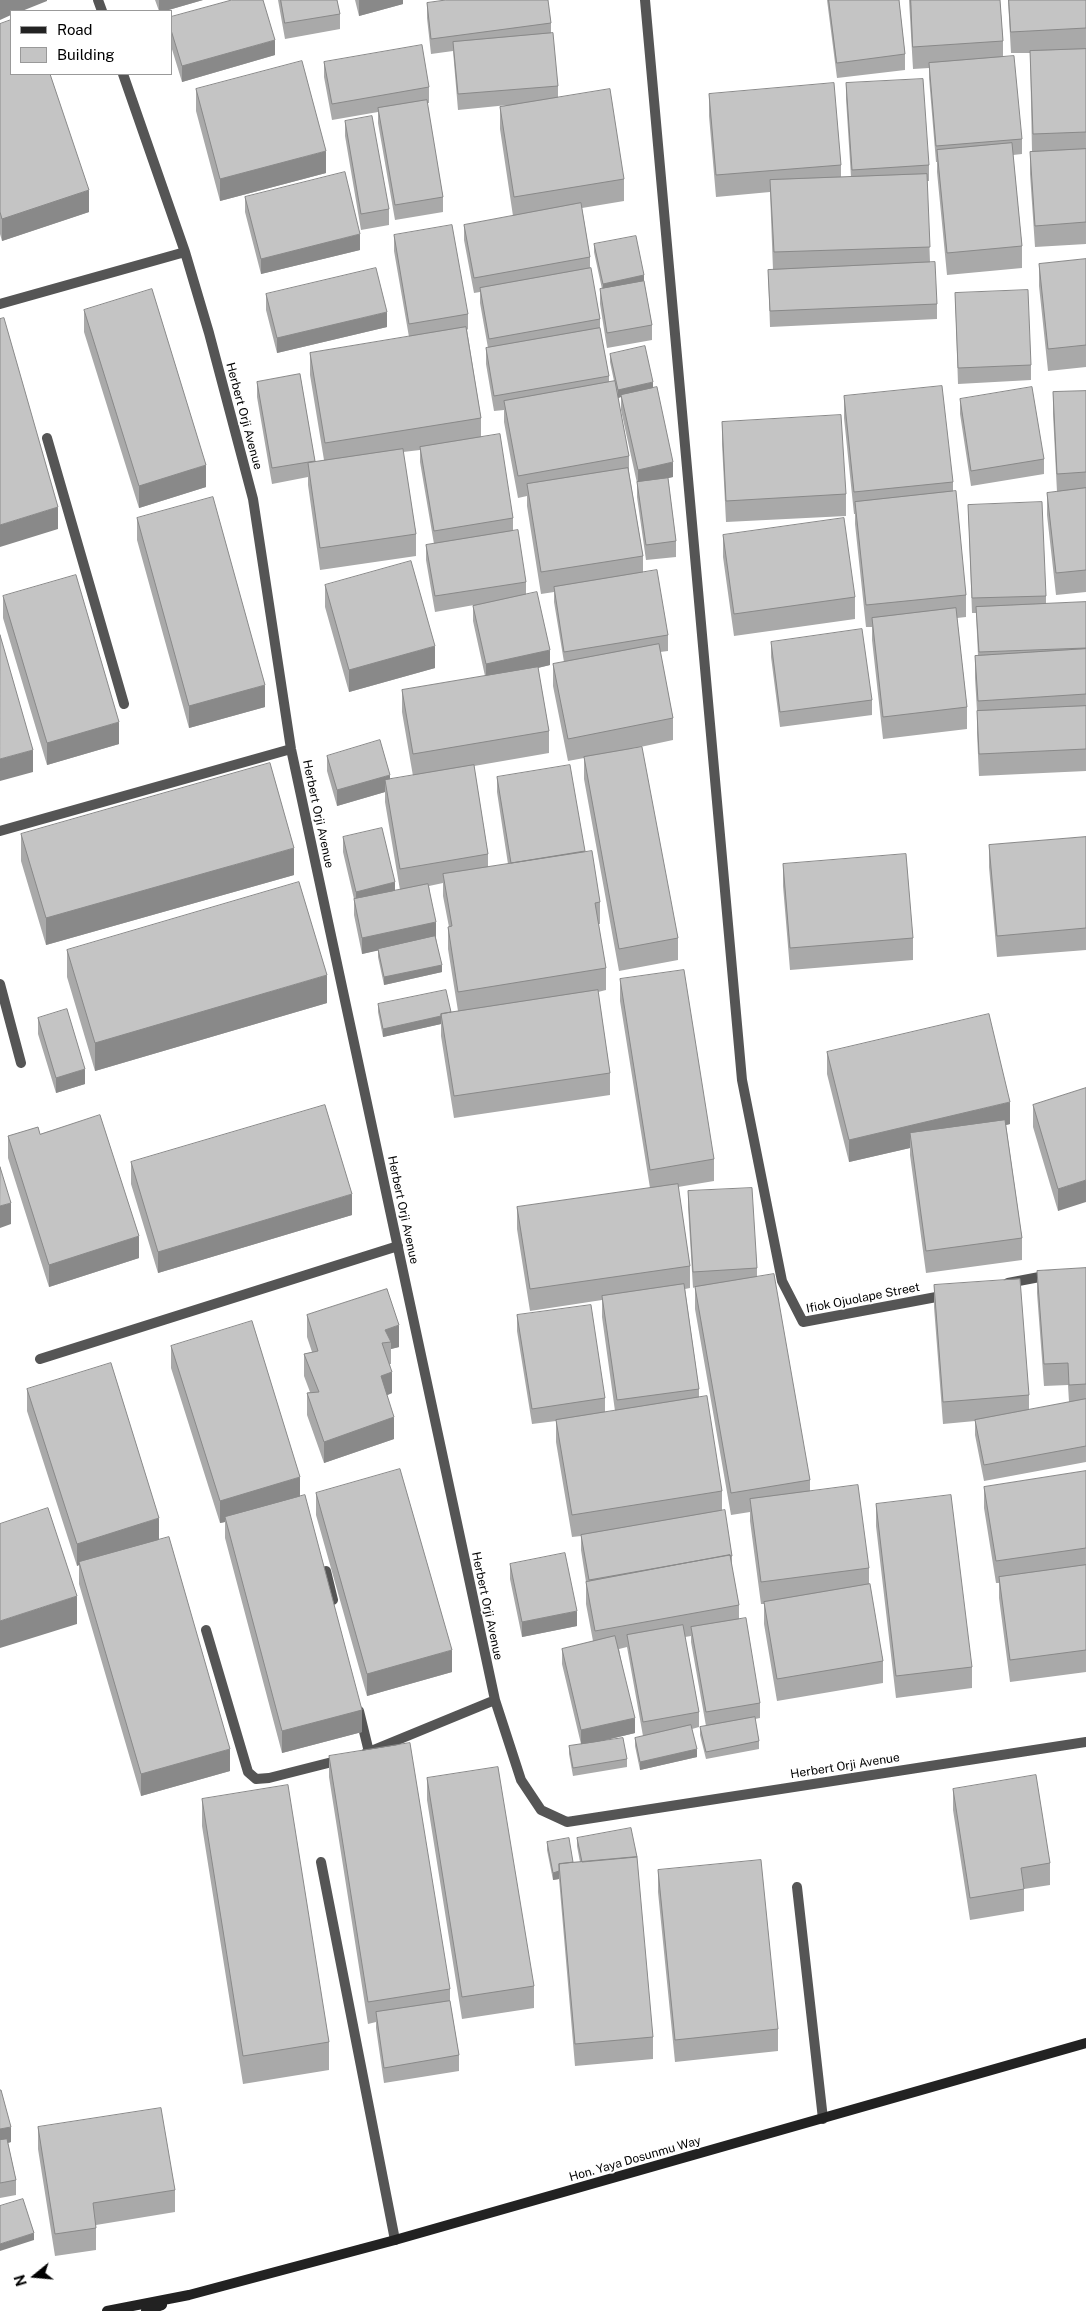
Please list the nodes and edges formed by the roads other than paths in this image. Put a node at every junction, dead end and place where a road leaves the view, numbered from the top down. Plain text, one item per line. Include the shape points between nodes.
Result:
1 (645, 0) edge
2 (123, 75) edge
3 (185, 252) junction
4 (0, 304) edge
5 (47, 438) dead end
6 (124, 704) dead end
7 (291, 749) junction
8 (0, 832) edge
9 (0, 984) edge
10 (21, 1063) dead end
11 (398, 1246) junction
12 (1060, 1273) edge
13 (995, 1286) edge
14 (956, 1293) edge
15 (40, 1359) dead end
16 (326, 1571) edge
17 (335, 1609) edge
18 (206, 1630) dead end
19 (495, 1700) junction
20 (358, 1704) edge
21 (1086, 1742) edge
22 (369, 1752) junction
23 (321, 1862) dead end
24 (797, 1887) dead end
25 (1086, 2043) edge
26 (823, 2119) junction
27 (395, 2240) junction
28 (189, 2295) junction
29 (107, 2311) edge
30 (146, 2311) edge

1 - 14 street, Ifiok Ojuolape Street via 742,1080 782,1281 803,1322
2 - 3 street, Herbert Orji Avenue
3 - 4 street
3 - 7 street, Herbert Orji Avenue via 210,333 253,499
5 - 6 street via 82,577
7 - 8 street
7 - 11 street, Herbert Orji Avenue
9 - 10 street
11 - 15 street
11 - 19 street, Herbert Orji Avenue
12 - 13 street
16 - 17 street
18 - 22 street via 248,1772 256,1779
19 - 21 street, Herbert Orji Avenue via 521,1780 541,1810 567,1822
19 - 22 street
20 - 22 street
23 - 27 street
24 - 26 street
25 - 26 main road, Hon. Yaya Dosunmu Way
26 - 27 main road, Hon. Yaya Dosunmu Way
27 - 28 main road, Hon. Yaya Dosunmu Way
28 - 29 main road, Hon. Yaya Dosunmu Way
28 - 30 main road, Hon. Yaya Dosunmu Way

